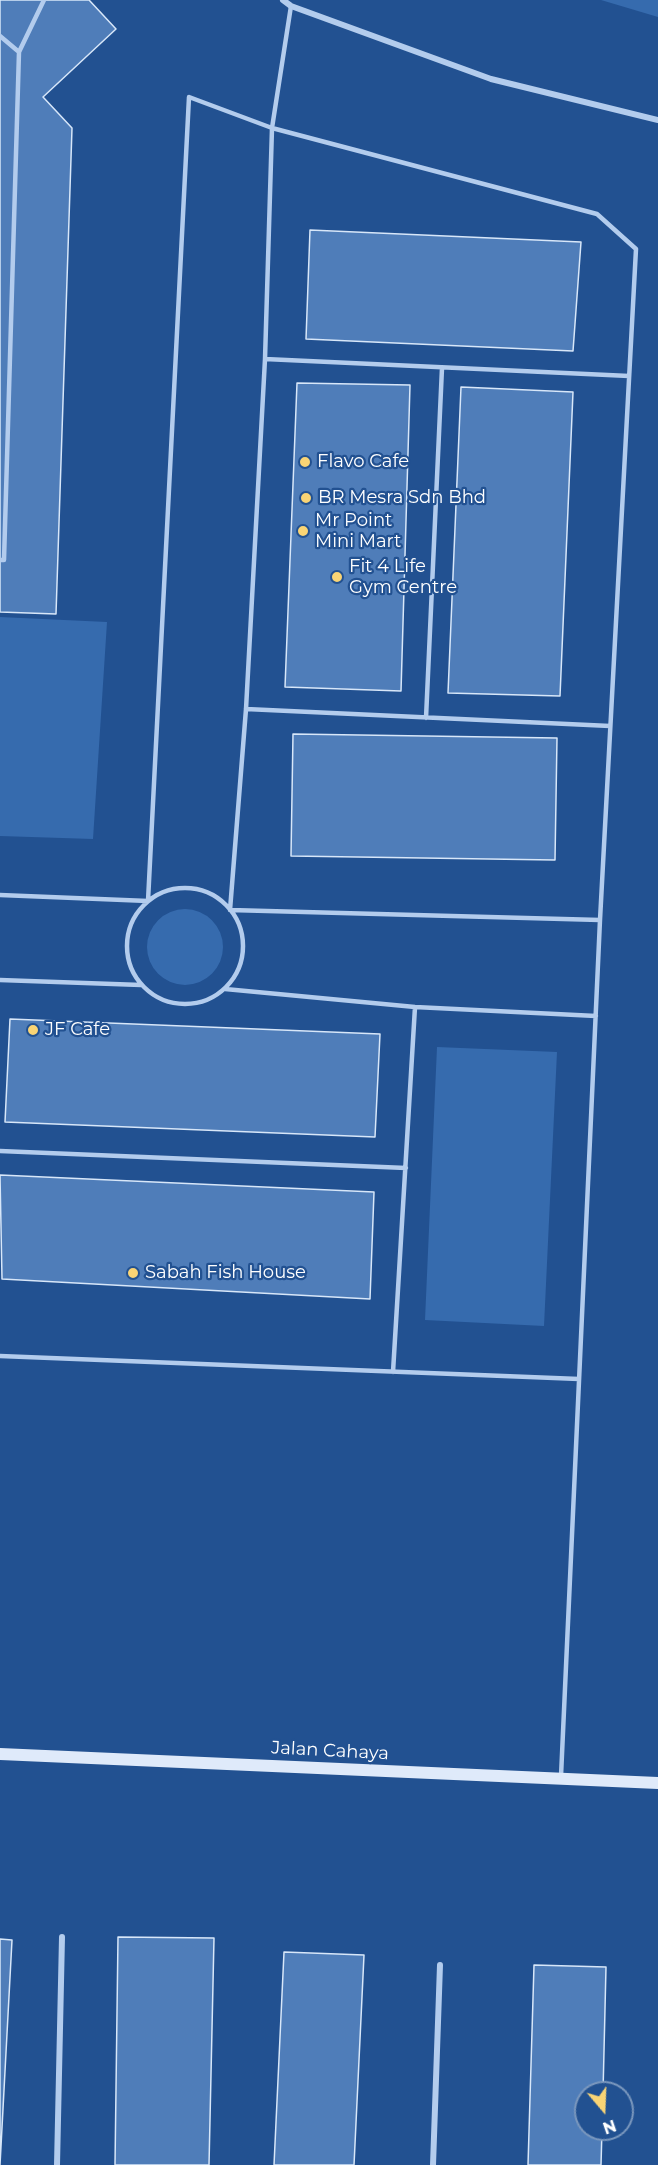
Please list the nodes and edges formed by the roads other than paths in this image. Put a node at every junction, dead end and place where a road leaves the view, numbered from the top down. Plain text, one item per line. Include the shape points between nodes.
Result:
1 (44, 0) edge
2 (283, 0) edge
3 (291, 6) junction
4 (0, 36) edge
5 (19, 52) junction
6 (658, 120) edge
7 (272, 128) junction
8 (265, 359) junction
9 (442, 368) junction
10 (629, 376) junction
11 (0, 560) edge
12 (246, 709) junction
13 (426, 718) junction
14 (610, 726) junction
15 (0, 896) edge
16 (148, 901) junction
17 (230, 910) junction
18 (600, 920) junction
19 (0, 980) edge
20 (141, 985) junction
21 (225, 989) junction
22 (415, 1007) junction
23 (596, 1016) junction
24 (0, 1151) edge
25 (406, 1168) junction
26 (0, 1356) edge
27 (393, 1372) junction
28 (579, 1379) junction
29 (0, 1754) edge
30 (561, 1779) junction
31 (658, 1783) edge
32 (62, 1937) dead end
33 (440, 1965) dead end
34 (57, 2165) edge
35 (433, 2165) edge

1 - 5 lane
2 - 3 street
3 - 6 street via 491,79
3 - 7 lane
4 - 5 lane
5 - 11 lane via 4,560
7 - 8 lane
7 - 10 lane via 597,213 636,249
7 - 16 lane via 189,97
8 - 9 lane
8 - 12 lane
9 - 10 lane
9 - 13 lane
10 - 14 lane
12 - 13 lane
12 - 17 lane
13 - 14 lane
14 - 18 lane
15 - 16 lane
16 - 17 lane via 185,888 205,891
16 - 20 lane via 129,932 127,951
17 - 18 lane
17 - 21 lane via 243,934 243,954 237,974
18 - 23 lane
19 - 20 lane
20 - 21 lane via 173,1003 191,1004
21 - 22 lane
22 - 23 lane
22 - 25 lane
23 - 28 lane
24 - 25 lane
25 - 27 lane
26 - 27 lane
27 - 28 lane
28 - 30 lane
29 - 30 street, Jalan Cahaya
30 - 31 street, Jalan Cahaya
32 - 34 street
33 - 35 street

